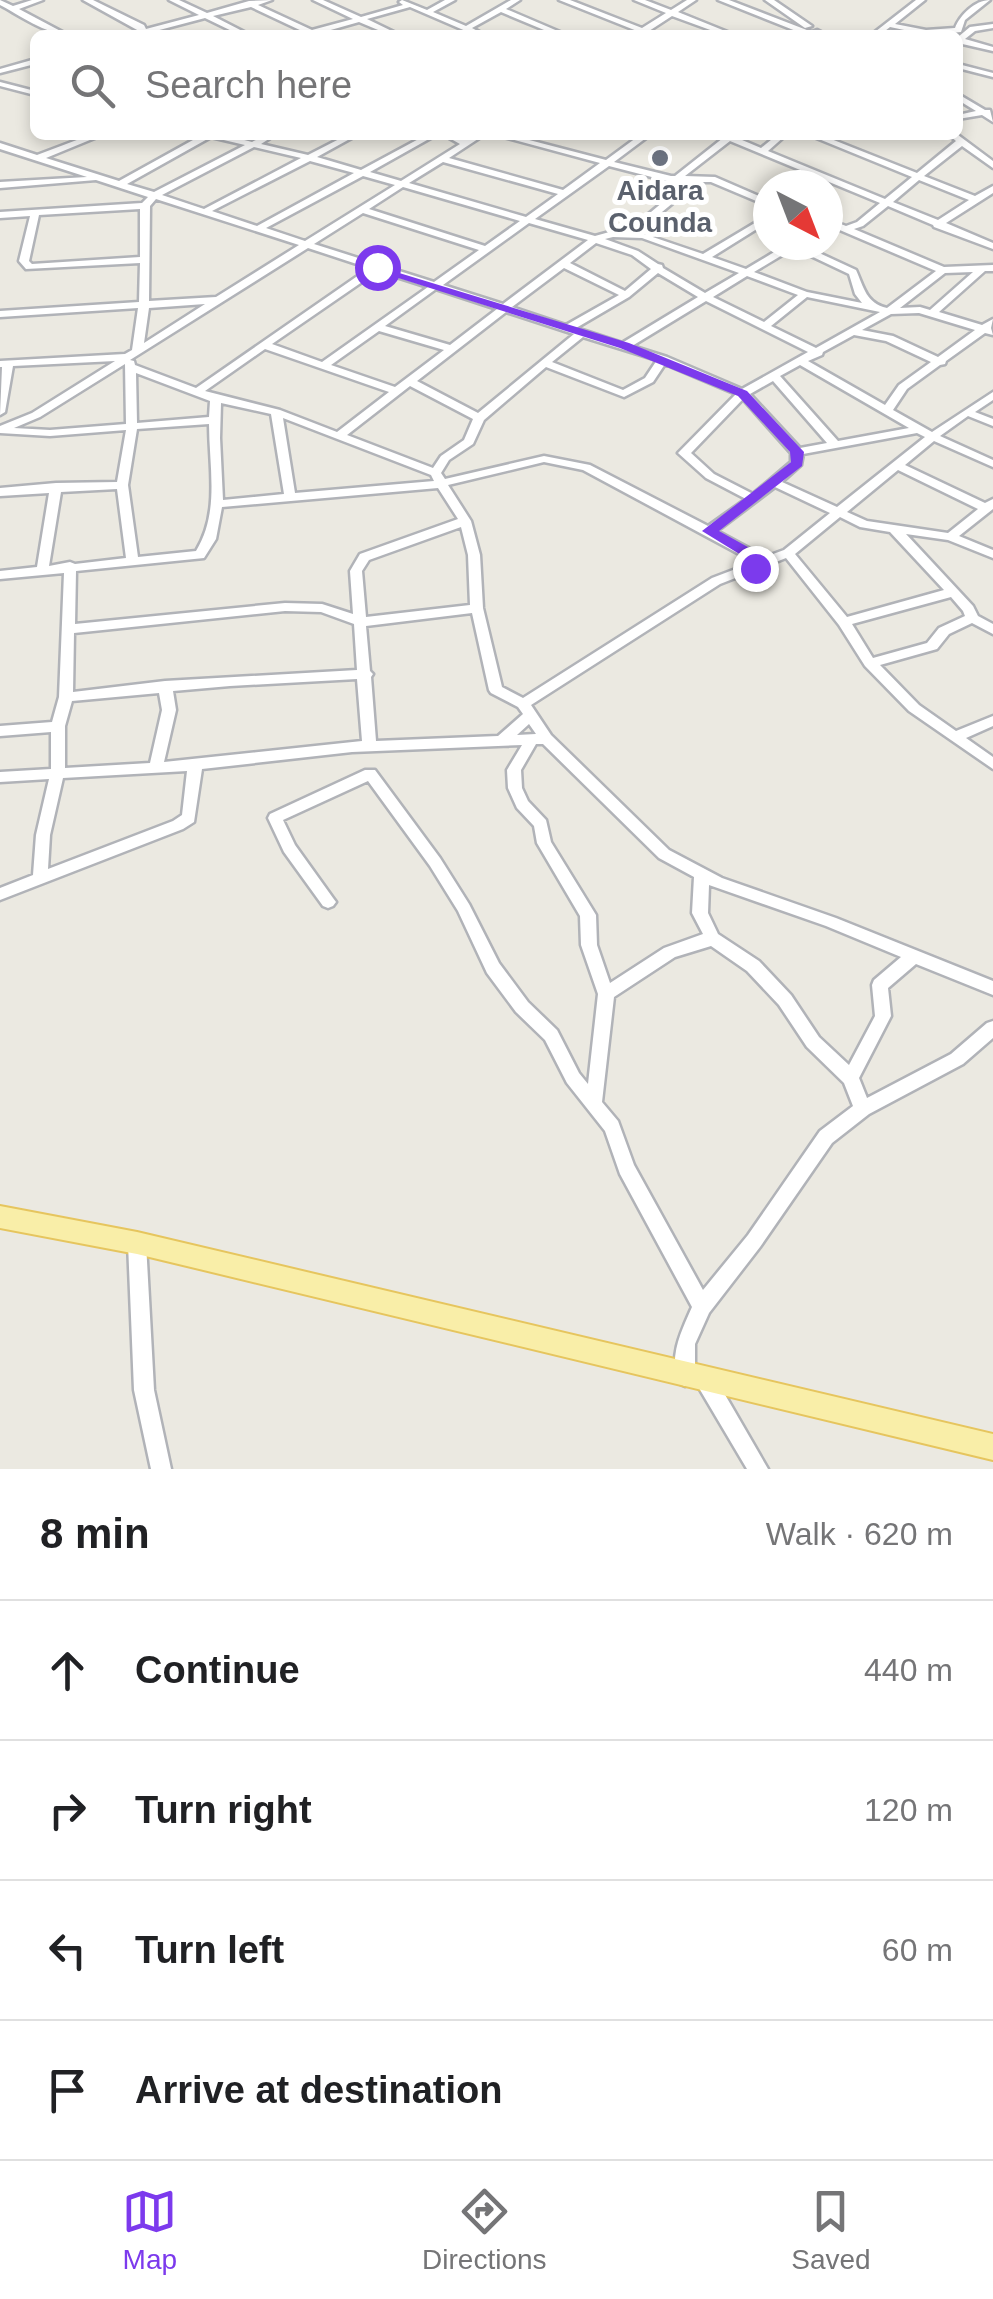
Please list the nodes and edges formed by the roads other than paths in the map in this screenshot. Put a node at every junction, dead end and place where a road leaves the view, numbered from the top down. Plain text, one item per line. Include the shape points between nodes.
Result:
1 (39, 0) edge
2 (88, 0) edge
3 (174, 0) edge
4 (242, 0) edge
5 (268, 0) edge
6 (317, 0) edge
7 (398, 0) edge
8 (450, 0) edge
9 (516, 0) edge
10 (563, 0) edge
11 (638, 0) edge
12 (692, 0) edge
13 (722, 0) edge
14 (769, 0) edge
15 (921, 0) edge
16 (986, 0) edge
17 (0, 2) edge
18 (252, 4) junction
19 (410, 5) junction
20 (12, 9) junction
21 (500, 9) junction
22 (428, 12) junction
23 (672, 12) junction
24 (0, 13) edge
25 (208, 16) junction
26 (360, 18) junction
27 (891, 25) junction
28 (993, 26) edge
29 (467, 28) junction
30 (54, 30) edge
31 (140, 30) edge
32 (156, 30) edge
33 (236, 30) edge
34 (300, 30) edge
35 (320, 30) edge
36 (385, 30) edge
37 (470, 30) edge
38 (551, 30) edge
39 (633, 30) edge
40 (645, 30) edge
41 (718, 30) edge
42 (800, 30) edge
43 (814, 30) edge
44 (883, 30) edge
45 (917, 30) edge
46 (958, 30) edge
47 (963, 37) edge
48 (963, 41) edge
49 (993, 49) edge
50 (30, 63) edge
51 (2, 68) edge
52 (963, 68) edge
53 (993, 75) edge
54 (0, 84) edge
55 (30, 92) edge
56 (963, 99) edge
57 (989, 115) edge
58 (963, 117) edge
59 (85, 140) edge
60 (202, 140) edge
61 (235, 140) edge
62 (262, 140) edge
63 (344, 140) edge
64 (423, 140) edge
65 (458, 140) edge
66 (472, 140) edge
67 (518, 140) edge
68 (636, 140) edge
69 (722, 140) edge
70 (736, 140) edge
71 (776, 140) edge
72 (824, 140) edge
73 (846, 140) edge
74 (955, 140) edge
75 (960, 140) edge
76 (254, 144) junction
77 (466, 144) junction
78 (0, 146) edge
79 (838, 146) junction
80 (762, 151) junction
81 (38, 158) junction
82 (310, 158) junction
83 (442, 158) junction
84 (604, 164) junction
85 (993, 165) edge
86 (796, 170) edge
87 (360, 173) junction
88 (678, 178) junction
89 (697, 178) junction
90 (98, 179) junction
91 (917, 179) junction
92 (122, 184) junction
93 (404, 184) junction
94 (0, 185) edge
95 (993, 189) edge
96 (843, 191) edge
97 (564, 193) junction
98 (154, 196) junction
99 (753, 197) edge
100 (974, 199) junction
101 (144, 206) junction
102 (888, 206) junction
103 (363, 210) junction
104 (206, 211) junction
105 (35, 214) junction
106 (0, 215) edge
107 (529, 220) junction
108 (937, 225) junction
109 (753, 227) edge
110 (843, 227) edge
111 (260, 228) junction
112 (846, 228) junction
113 (631, 233) junction
114 (595, 239) junction
115 (310, 243) junction
116 (993, 246) edge
117 (485, 250) junction
118 (703, 258) junction
119 (145, 260) junction
120 (771, 260) edge
121 (827, 260) edge
122 (566, 264) junction
123 (377, 267) junction
124 (659, 268) junction
125 (993, 268) edge
126 (943, 270) junction
127 (980, 270) junction
128 (747, 276) junction
129 (432, 284) junction
130 (806, 294) junction
131 (626, 295) junction
132 (905, 296) junction
133 (707, 298) junction
134 (219, 300) junction
135 (144, 304) junction
136 (871, 306) junction
137 (506, 308) junction
138 (889, 311) junction
139 (926, 312) junction
140 (0, 314) edge
141 (764, 326) junction
142 (376, 327) junction
143 (568, 328) junction
144 (990, 328) edge
145 (854, 332) junction
146 (581, 333) junction
147 (264, 345) junction
148 (624, 346) junction
149 (452, 348) junction
150 (818, 353) junction
151 (132, 359) junction
152 (662, 359) junction
153 (802, 362) junction
154 (942, 362) junction
155 (4, 363) edge
156 (545, 363) junction
157 (324, 366) junction
158 (775, 377) junction
159 (410, 382) junction
160 (198, 391) junction
161 (395, 392) junction
162 (743, 393) junction
163 (993, 395) edge
164 (216, 399) junction
165 (887, 410) junction
166 (0, 412) edge
167 (276, 412) junction
168 (970, 413) junction
169 (479, 418) junction
170 (212, 420) junction
171 (993, 423) edge
172 (132, 426) junction
173 (919, 428) junction
174 (0, 430) edge
175 (340, 435) junction
176 (933, 437) junction
177 (836, 446) junction
178 (797, 452) junction
179 (993, 464) edge
180 (896, 465) junction
181 (437, 479) junction
182 (775, 483) junction
183 (122, 485) junction
184 (56, 488) junction
185 (0, 492) edge
186 (290, 498) junction
187 (754, 499) junction
188 (216, 504) junction
189 (989, 505) edge
190 (835, 514) junction
191 (465, 521) junction
192 (895, 530) junction
193 (709, 531) junction
194 (950, 536) junction
195 (788, 553) junction
196 (993, 554) edge
197 (133, 562) junction
198 (766, 563) junction
199 (70, 566) junction
200 (43, 568) junction
201 (0, 575) edge
202 (954, 592) junction
203 (477, 608) junction
204 (972, 618) junction
205 (361, 622) junction
206 (844, 622) junction
207 (67, 629) junction
208 (993, 630) edge
209 (870, 663) junction
210 (366, 674) junction
211 (165, 686) junction
212 (66, 697) junction
213 (527, 710) junction
214 (993, 721) edge
215 (58, 726) junction
216 (0, 731) edge
217 (954, 737) junction
218 (502, 740) junction
219 (538, 740) junction
220 (368, 746) junction
221 (993, 764) edge
222 (195, 765) junction
223 (156, 767) junction
224 (58, 771) junction
225 (0, 777) edge
226 (40, 876) junction
227 (702, 876) junction
228 (0, 894) edge
229 (328, 902) dead end
230 (714, 940) junction
231 (915, 954) junction
232 (991, 981) edge
233 (606, 994) junction
234 (993, 1028) edge
235 (852, 1078) junction
236 (594, 1102) junction
237 (863, 1109) junction
238 (0, 1217) edge
239 (137, 1243) junction
240 (702, 1306) junction
241 (696, 1378) junction
242 (993, 1447) edge
243 (160, 1469) edge
244 (758, 1469) edge

1 - 20 street
2 - 31 street
3 - 25 street
4 - 18 street
5 - 18 street
6 - 26 street
7 - 19 street
8 - 22 street
9 - 21 street
10 - 39 street
11 - 23 street
12 - 23 street
13 - 42 street
14 - 43 street
15 - 27 street
16 - 46 street
17 - 20 street
18 - 25 street
18 - 34 street
19 - 22 street
19 - 26 street
20 - 24 street
20 - 30 street
21 - 29 street
21 - 38 street
22 - 29 street
23 - 40 street
23 - 41 street
25 - 32 street
25 - 33 street
26 - 35 street
26 - 36 street
27 - 44 street
27 - 45 street
28 - 47 street
29 - 37 street
48 - 49 street
50 - 51 street
52 - 53 street
54 - 55 street
56 - 57 street
57 - 58 street
59 - 81 street
60 - 92 street
61 - 76 street
62 - 76 street
63 - 82 street
64 - 87 street
65 - 77 street
66 - 77 street
67 - 84 street
68 - 84 street
69 - 88 street
70 - 80 street
71 - 80 street
72 - 79 street
73 - 79 street
74 - 91 street
75 - 85 street
76 - 82 street
76 - 98 street
77 - 83 street
78 - 81 street
79 - 91 street
80 - 86 street
81 - 90 street
82 - 87 street
82 - 104 street
83 - 93 street
83 - 97 street
84 - 88 street
84 - 97 street
87 - 93 street
87 - 111 street
88 - 89 street
89 - 99 street
89 - 113 street
90 - 92 street
90 - 94 street
91 - 100 street
91 - 102 street
92 - 98 street
93 - 103 street
93 - 107 street
95 - 100 street
96 - 102 street
97 - 107 street
98 - 101 street
98 - 104 street
100 - 108 street
101 - 105 street
101 - 119 street
102 - 108 street
102 - 112 street
103 - 115 street
103 - 117 street
104 - 111 street
105 - 106 street
105 - 119 street via 24,261 29,267
107 - 114 street
107 - 117 street
108 - 116 street
109 - 118 street
110 - 112 street
111 - 115 street
112 - 126 street
113 - 114 street
113 - 118 street
114 - 122 street
114 - 124 street
115 - 123 street
115 - 134 street
117 - 129 street
118 - 128 street
119 - 135 street
120 - 128 street
121 - 136 street via 853,272
122 - 131 street
122 - 137 street
123 - 129 street
123 - 147 street
124 - 131 street
124 - 133 street
125 - 127 street
126 - 127 street
126 - 132 street
127 - 139 street via 960,292
128 - 130 street
128 - 133 street
129 - 137 street
129 - 142 street
130 - 136 street
130 - 141 street
131 - 143 street
132 - 138 street
132 - 139 street
133 - 141 street
133 - 148 street
134 - 135 street
134 - 151 street
135 - 140 street
135 - 151 street
136 - 138 street
137 - 143 street
137 - 149 street
138 - 139 street
138 - 145 street
139 - 144 street
141 - 150 street
142 - 149 street
142 - 157 street
143 - 146 street
144 - 154 street
145 - 150 street
145 - 154 street via 889,338
146 - 148 street
146 - 156 street
147 - 157 street
147 - 160 street
148 - 152 street
149 - 159 street
150 - 153 street
151 - 155 street
151 - 160 street
151 - 172 street
151 - 174 street
152 - 156 street via 649,380 624,394
152 - 162 street
153 - 158 street
153 - 165 street
154 - 165 street via 904,387
155 - 166 street
156 - 169 street
157 - 161 street
158 - 162 street
158 - 177 street
159 - 161 street
159 - 169 street
160 - 164 street
161 - 175 street
162 - 178 street
162 - 187 street via 684,453
163 - 168 street
164 - 167 street
164 - 170 street
165 - 173 street
167 - 175 street
167 - 186 street
168 - 171 street
168 - 176 street
169 - 181 street via 469,442 445,458
170 - 172 street
170 - 188 street
172 - 174 street
172 - 183 street
173 - 176 street
173 - 177 street
175 - 181 street
176 - 179 street
176 - 180 street
177 - 178 street
178 - 182 street via 797,463
180 - 189 street
180 - 190 street
181 - 186 street
181 - 191 street
181 - 193 street via 565,461 622,483
182 - 187 street
182 - 190 street
183 - 184 street
183 - 197 street
184 - 185 street
184 - 200 street
186 - 188 street
187 - 193 street
188 - 197 street via 209,544 200,555
189 - 194 street
190 - 192 street
190 - 195 street
191 - 203 street
191 - 205 street via 364,557 356,570
192 - 194 street
192 - 202 street
193 - 198 street
194 - 196 street
195 - 198 street
195 - 206 street
197 - 199 street
198 - 213 street via 716,581
199 - 200 street
199 - 207 street
200 - 201 street
202 - 204 street
202 - 206 street
203 - 205 street
203 - 213 street via 496,690
204 - 208 street
204 - 209 street via 944,631 932,646
205 - 207 street via 322,608 285,607
205 - 210 street
206 - 209 street
207 - 212 street
209 - 217 street
210 - 211 street
210 - 220 street
211 - 212 street
211 - 223 street via 170,710
212 - 215 street
213 - 218 street
213 - 219 street
214 - 217 street
215 - 216 street
215 - 224 street
217 - 221 street
218 - 219 street
218 - 220 street
219 - 227 street via 664,854
219 - 233 street via 514,770 516,788 588,914 589,946
220 - 222 street
222 - 223 street
222 - 226 street via 189,818
223 - 224 street
224 - 225 street
224 - 226 street
226 - 228 street
227 - 230 street via 700,913
227 - 231 street
229 - 236 street via 275,818 370,774 435,862 493,968 550,1035
230 - 233 street via 672,949
230 - 235 street via 753,966 813,1042
231 - 232 street
231 - 235 street via 880,985 882,1016
233 - 236 street
234 - 237 street via 957,1059
235 - 237 street
236 - 240 street
237 - 240 street via 826,1137
238 - 239 main road
239 - 241 main road
239 - 243 street via 144,1390
240 - 241 street via 685,1344
241 - 242 main road
241 - 244 street

